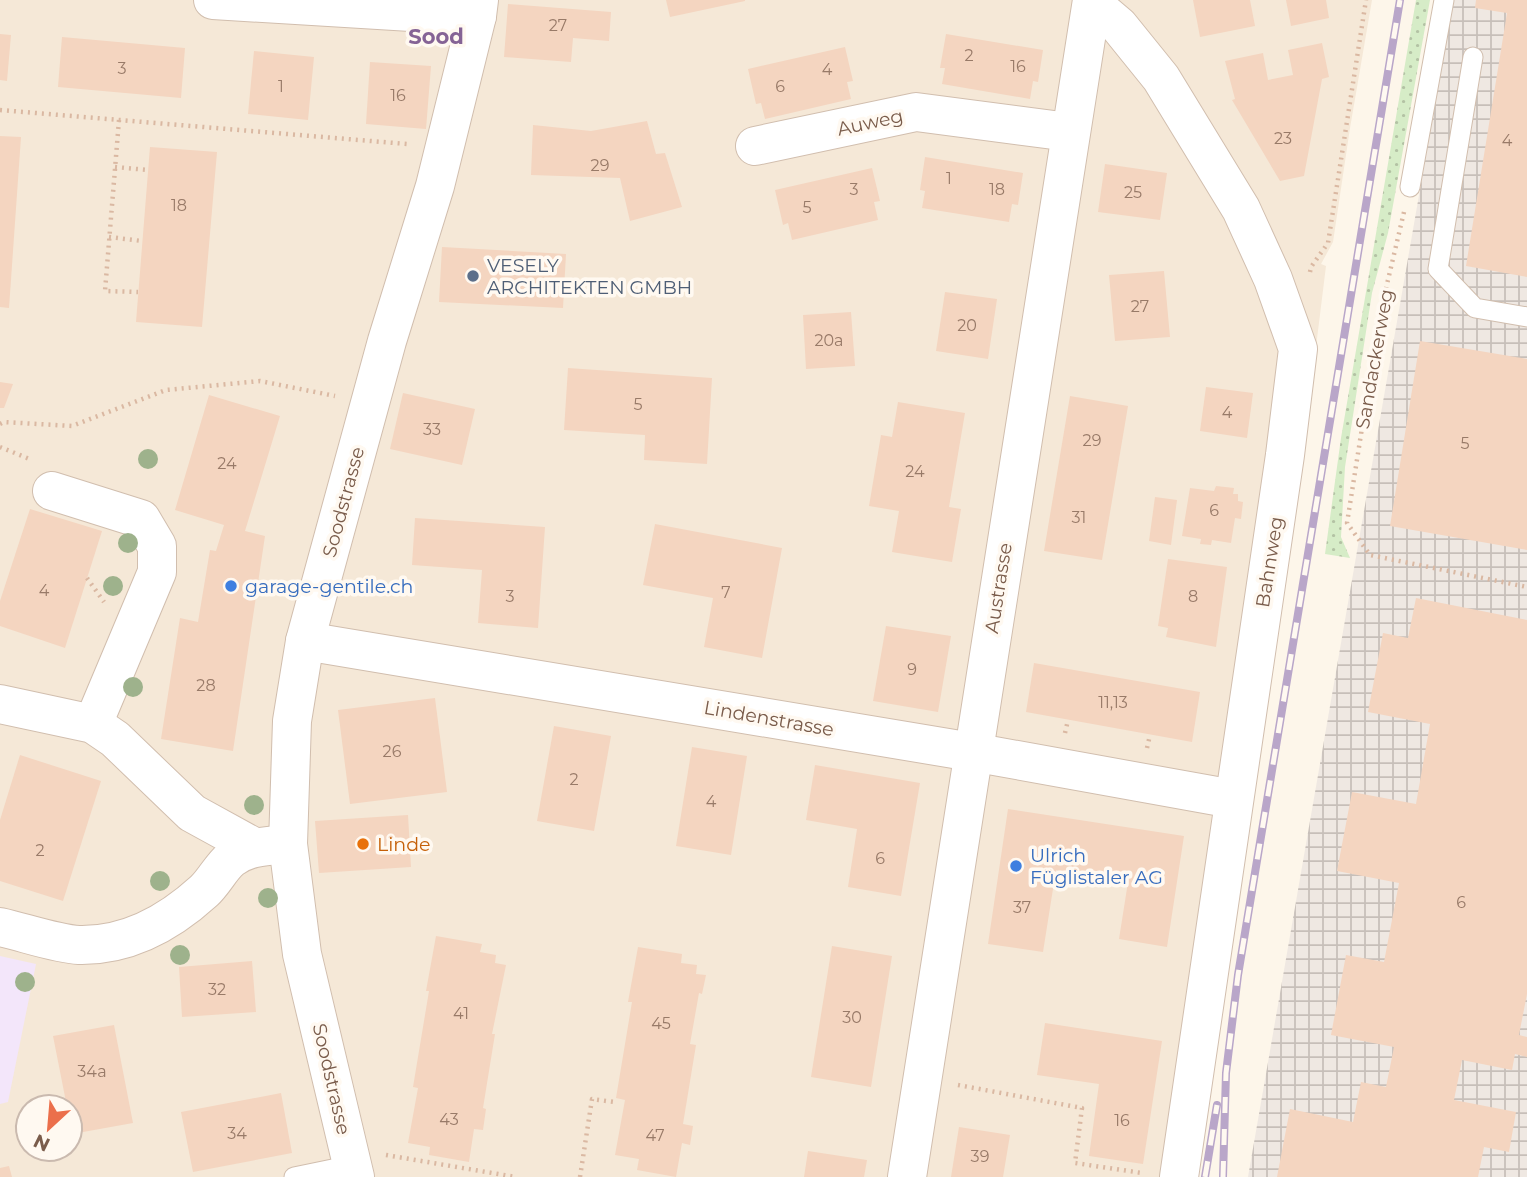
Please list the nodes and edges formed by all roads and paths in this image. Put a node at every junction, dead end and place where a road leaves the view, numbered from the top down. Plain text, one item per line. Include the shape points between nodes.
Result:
1 (213, 0) edge
2 (1366, 0) edge
3 (1444, 0) edge
4 (1092, 2) edge
5 (478, 8) edge
6 (1473, 57) dead end
7 (0, 110) edge
8 (119, 120) junction
9 (1069, 132) junction
10 (415, 144) dead end
11 (755, 146) dead end
12 (115, 167) junction
13 (148, 170) dead end
14 (1410, 187) joint
15 (110, 237) junction
16 (142, 240) dead end
17 (1311, 267) dead end
18 (138, 292) dead end
19 (1527, 317) edge
20 (340, 397) dead end
21 (0, 424) edge
22 (52, 491) dead end
23 (1527, 587) edge
24 (304, 641) junction
25 (0, 704) edge
26 (93, 724) junction
27 (972, 752) junction
28 (1233, 799) junction
29 (271, 846) junction
30 (0, 927) edge
31 (953, 1084) dead end
32 (614, 1102) dead end
33 (360, 1165) edge
34 (1163, 1175) edge
35 (294, 1177) edge
36 (516, 1177) edge
37 (580, 1177) edge
38 (907, 1177) edge

1 - 5 street
2 - 17 path via 1328,243
3 - 14 lane
4 - 9 street, Austrasse
4 - 28 street, Bahnweg via 1119,26 1161,78 1241,209 1298,349
5 - 24 street, Soodstrasse via 435,186
6 - 19 lane via 1438,269 1475,308
7 - 8 path
8 - 10 path
8 - 12 path
9 - 11 street, Auweg via 916,112
9 - 27 street, Austrasse
12 - 13 path
12 - 15 path
14 - 23 path, Sandackerweg via 1380,314 1347,523 1370,555
15 - 16 path
15 - 18 path via 106,291
20 - 21 path via 260,381 166,390 72,426
22 - 26 street via 141,519 157,546 157,572
24 - 27 street, Lindenstrasse
24 - 29 street, Soodstrasse
25 - 26 street
26 - 29 street via 115,739 192,813
27 - 28 street, Lindenstrasse
27 - 38 street, Austrasse
28 - 34 street, Bahnweg
29 - 30 street via 231,859 192,902 154,929 117,941 77,945
29 - 33 street, Soodstrasse
31 - 34 path via 1082,1108 1074,1163
32 - 37 path via 592,1099
33 - 35 lane
33 - 36 path

